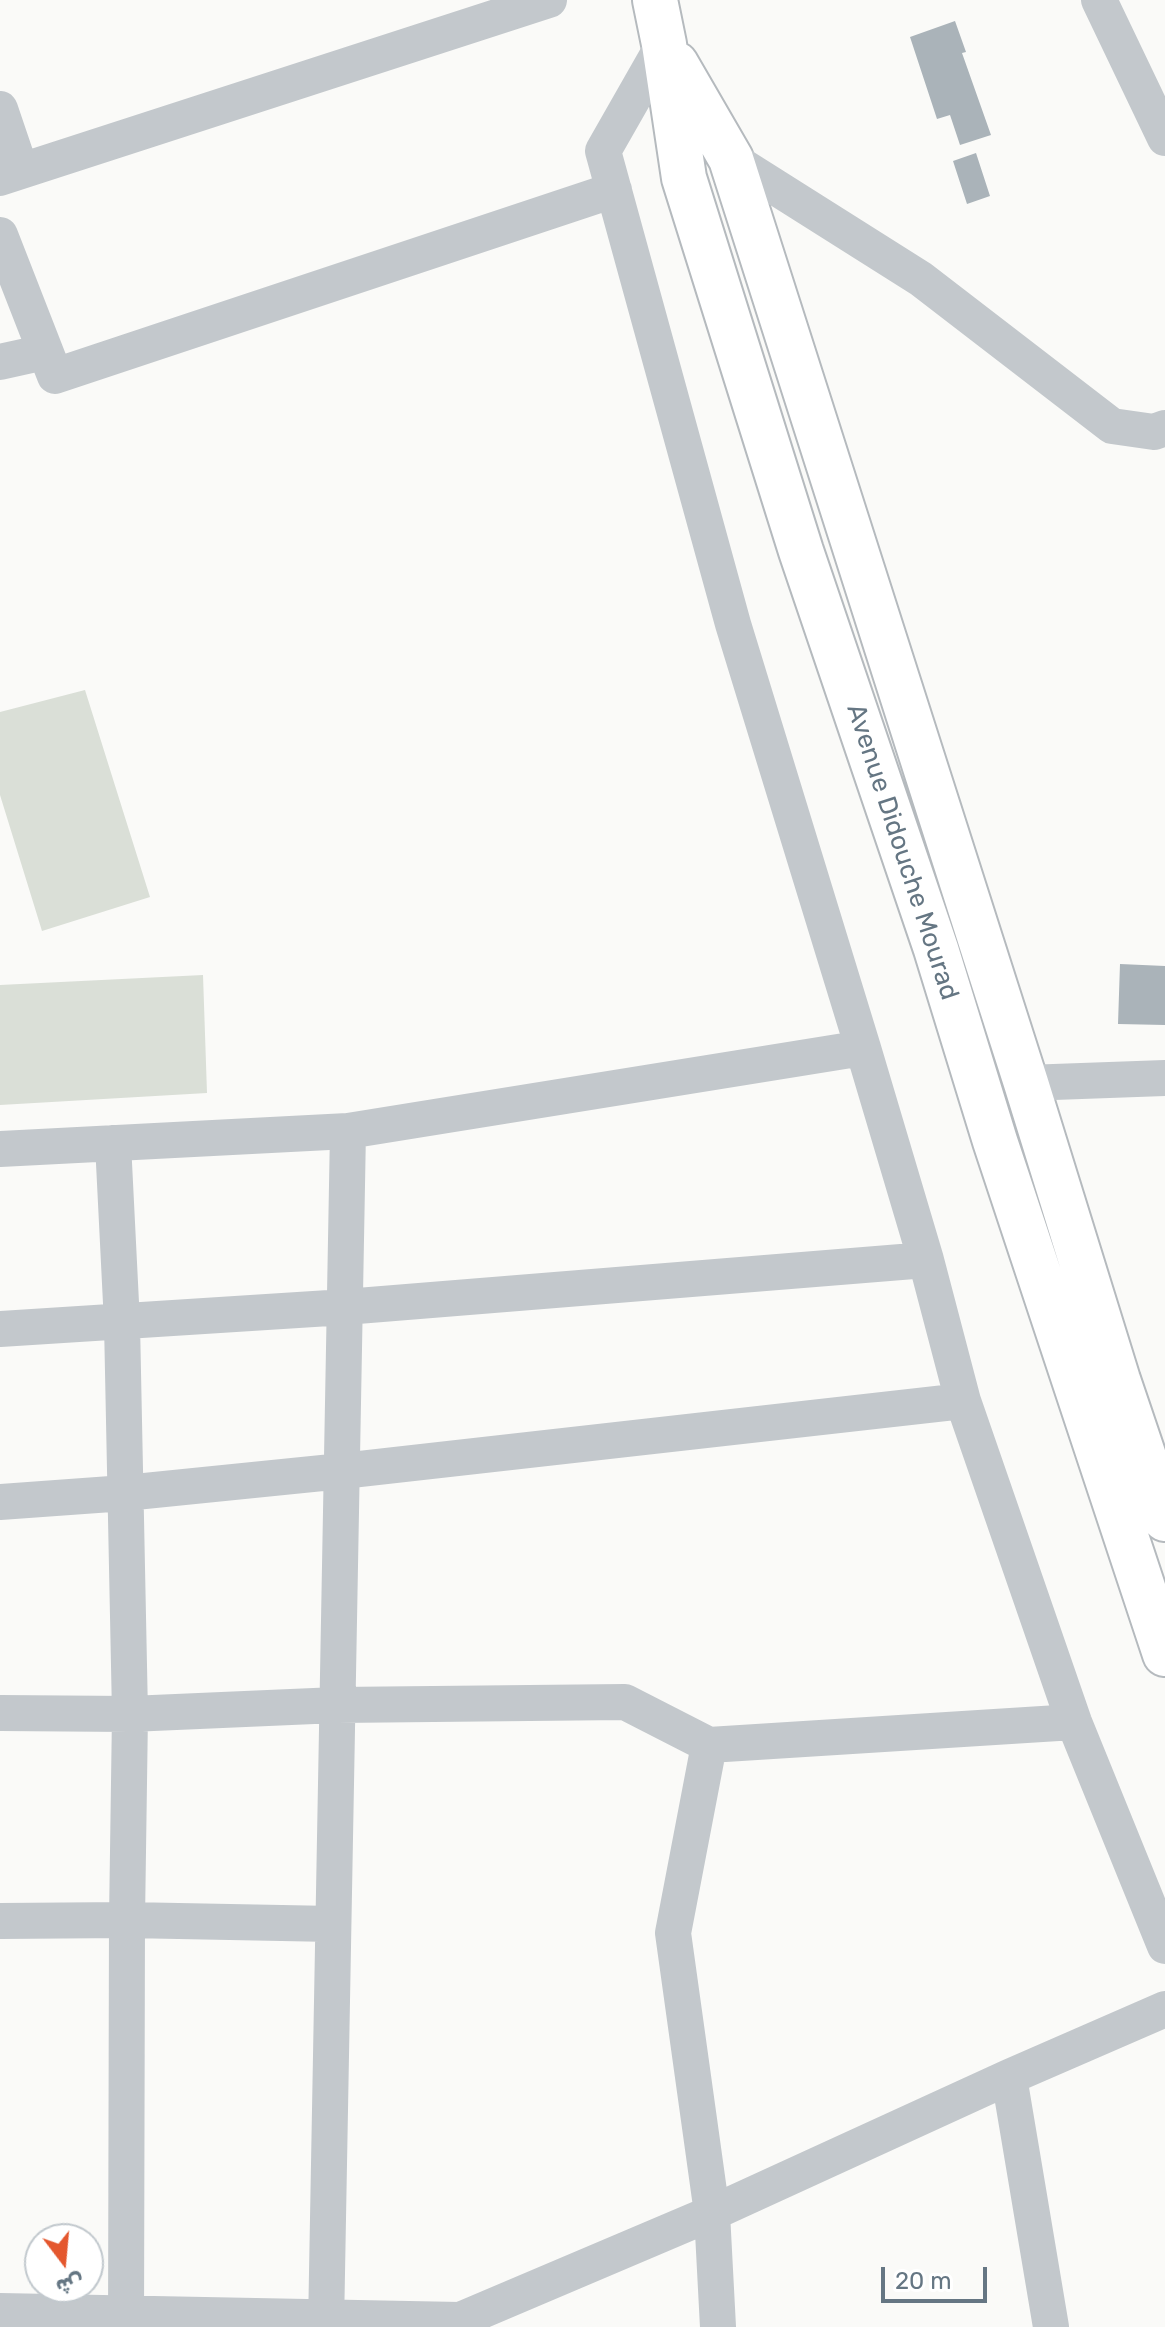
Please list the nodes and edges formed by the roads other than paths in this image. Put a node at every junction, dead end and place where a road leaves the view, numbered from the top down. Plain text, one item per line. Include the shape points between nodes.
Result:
1 (549, 0) edge
2 (655, 0) edge
3 (1099, 0) edge
4 (664, 44) junction
5 (0, 109) edge
6 (1165, 138) edge
7 (731, 159) junction
8 (10, 175) edge
9 (614, 190) junction
10 (0, 235) edge
11 (45, 352) junction
12 (0, 362) edge
13 (1162, 430) edge
14 (863, 1048) junction
15 (1165, 1078) edge
16 (1026, 1083) junction
17 (348, 1131) junction
18 (113, 1143) junction
19 (0, 1149) edge
20 (926, 1260) junction
21 (345, 1307) junction
22 (122, 1323) junction
23 (0, 1329) edge
24 (963, 1401) junction
25 (342, 1471) junction
26 (125, 1493) junction
27 (0, 1502) edge
28 (1165, 1519) edge
29 (1165, 1654) edge
30 (337, 1705) junction
31 (0, 1713) edge
32 (130, 1714) junction
33 (1074, 1722) junction
34 (709, 1745) junction
35 (127, 1920) junction
36 (0, 1921) edge
37 (333, 1924) junction
38 (1165, 1946) edge
39 (1165, 2009) edge
40 (1009, 2077) junction
41 (712, 2213) junction
42 (0, 2311) edge
43 (126, 2320) edge
44 (326, 2322) edge
45 (718, 2327) edge
46 (1051, 2327) edge

1 - 8 street
2 - 4 main road, Avenue Didouche Mourad
3 - 6 street
4 - 7 main road, Avenue Didouche Mourad
4 - 9 street via 603,151
4 - 29 main road, Avenue Didouche Mourad via 688,193
5 - 8 street
7 - 13 street via 921,279 1112,426
7 - 16 main road, Avenue Didouche Mourad
9 - 11 street via 55,376
9 - 14 street via 733,624
10 - 11 street
11 - 12 street
14 - 17 street
14 - 20 street
15 - 16 street
16 - 28 main road, Avenue Didouche Mourad
17 - 18 street
17 - 21 street
18 - 19 street
18 - 22 street
20 - 21 street
20 - 24 street
21 - 22 street
21 - 25 street
22 - 23 street
22 - 26 street
24 - 25 street
24 - 33 street
25 - 26 street
25 - 30 street
26 - 27 street
26 - 32 street
30 - 32 street
30 - 34 street via 625,1702
30 - 37 street
31 - 32 street
32 - 35 street
33 - 34 street
33 - 38 street
34 - 41 street via 673,1933
35 - 36 street
35 - 37 street
35 - 43 street
37 - 44 street
39 - 40 street
40 - 41 street
40 - 46 street
41 - 44 street via 460,2320
41 - 45 street
42 - 43 street
43 - 44 street

